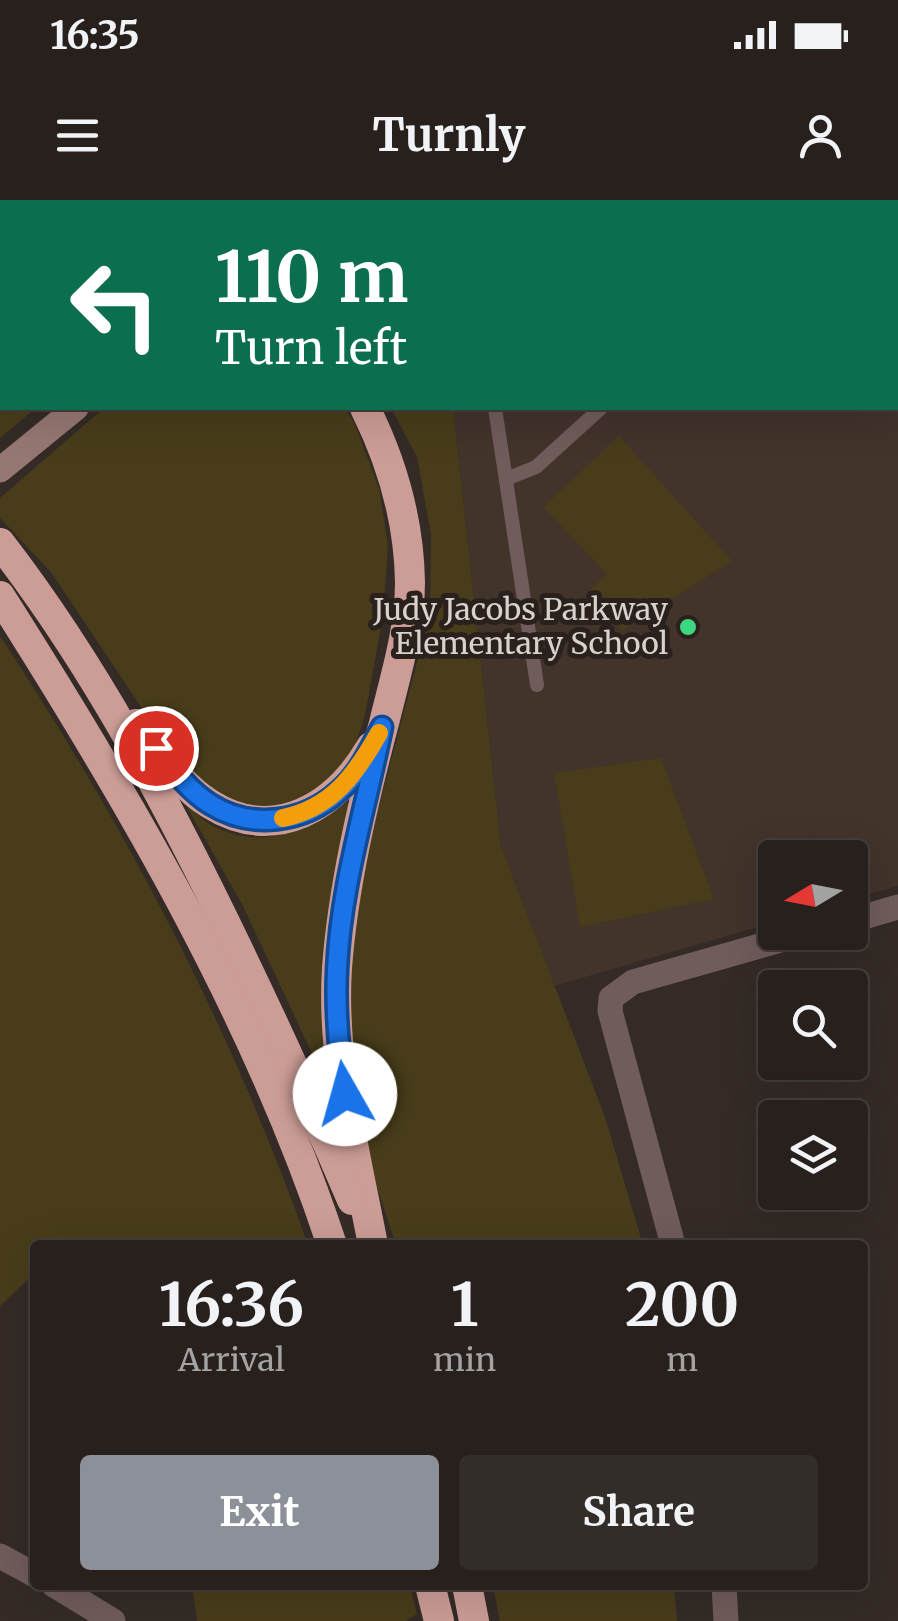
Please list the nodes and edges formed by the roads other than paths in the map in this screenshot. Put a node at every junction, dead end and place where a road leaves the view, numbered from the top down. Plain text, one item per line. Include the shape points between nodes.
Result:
1 (74, 410) edge
2 (366, 410) edge
3 (495, 410) edge
4 (599, 410) edge
5 (9, 463) edge
6 (506, 478) junction
7 (0, 543) edge
8 (0, 596) edge
9 (538, 685) dead end
10 (104, 695) junction
11 (382, 727) junction
12 (898, 907) edge
13 (868, 916) edge
14 (758, 946) edge
15 (330, 1240) edge
16 (370, 1240) edge
17 (371, 1240) edge
18 (673, 1240) edge
19 (0, 1558) edge
20 (30, 1573) edge
21 (62, 1590) edge
22 (431, 1590) edge
23 (469, 1590) edge
24 (724, 1590) edge
25 (114, 1621) edge
26 (439, 1621) edge
27 (474, 1621) edge
28 (726, 1621) edge

1 - 5 main road
2 - 11 highway via 399,496 410,585
3 - 6 lane
4 - 6 lane via 536,467
6 - 9 lane
7 - 10 highway
8 - 15 highway via 147,836 248,1038
10 - 11 highway via 192,790 254,820 299,815 340,791
10 - 16 highway via 202,876
11 - 17 highway via 337,970 340,1061
12 - 13 street
14 - 18 street via 647,978 611,998
19 - 20 street
21 - 25 street
22 - 26 highway
23 - 27 highway
24 - 28 street

